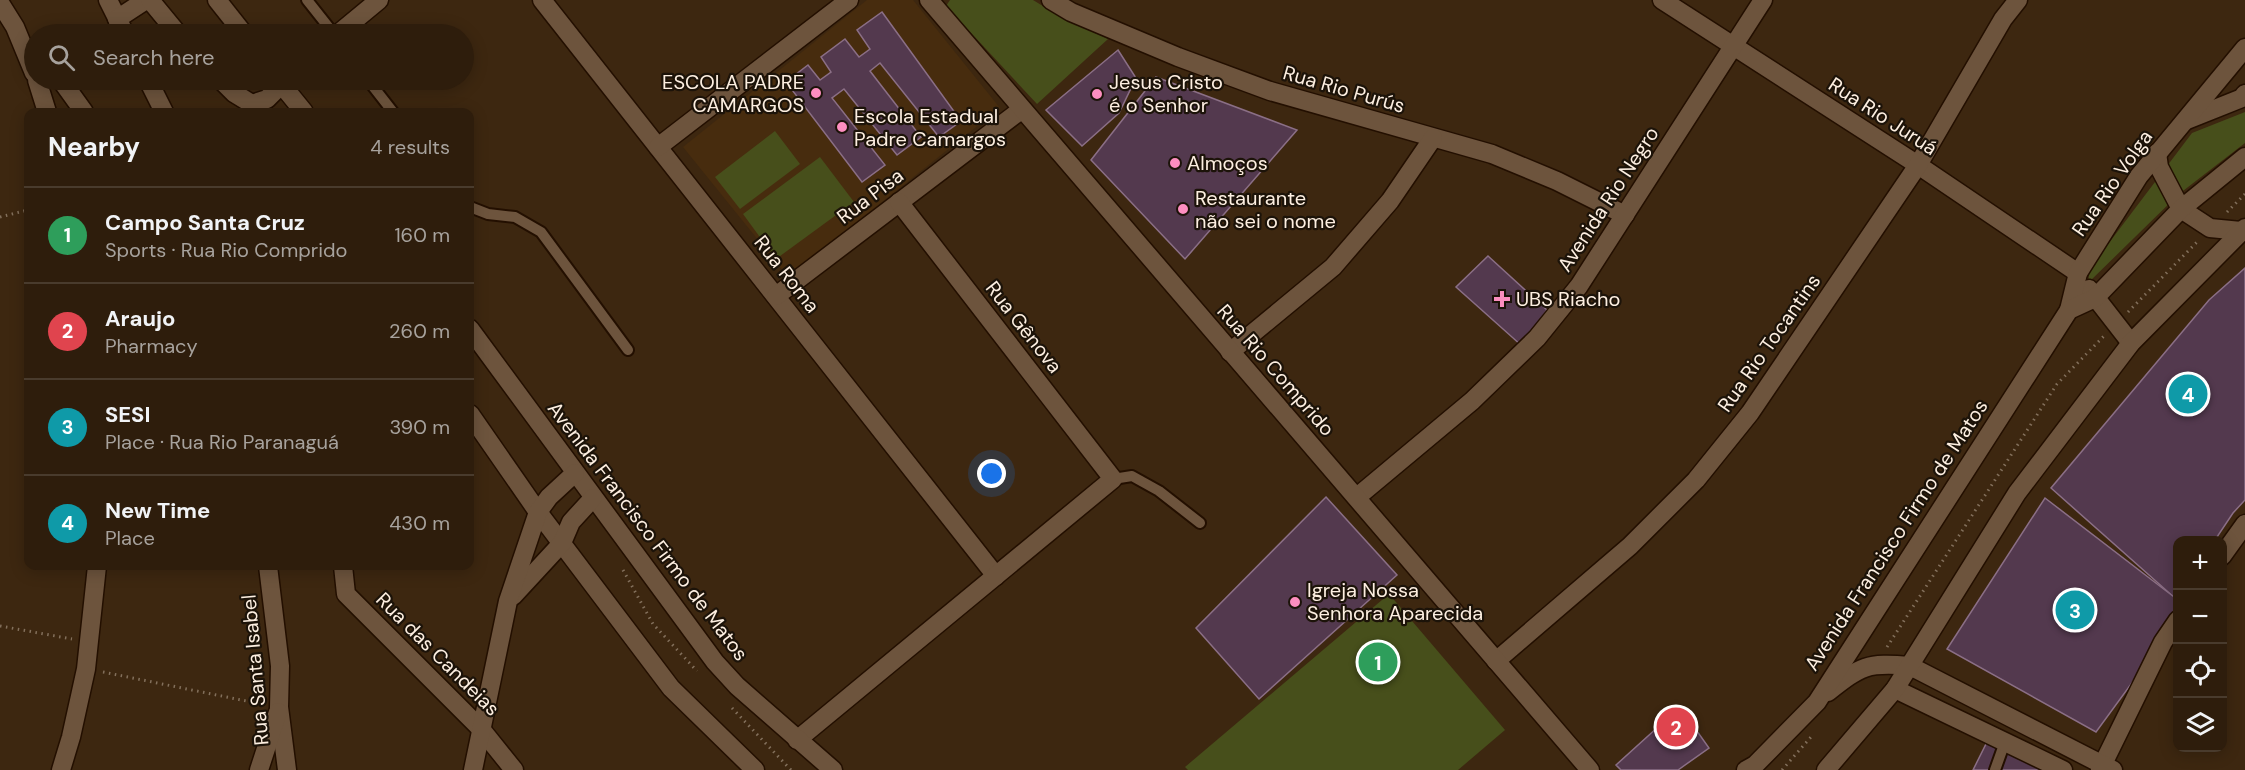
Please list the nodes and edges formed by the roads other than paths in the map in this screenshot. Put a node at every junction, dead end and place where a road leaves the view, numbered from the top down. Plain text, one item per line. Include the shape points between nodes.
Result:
1 (108, 0) edge
2 (148, 0) edge
3 (217, 0) edge
4 (307, 0) edge
5 (379, 0) edge
6 (542, 0) edge
7 (849, 0) edge
8 (1051, 0) edge
9 (1662, 0) edge
10 (1763, 0) edge
11 (2018, 0) edge
12 (935, 2) edge
13 (0, 3) edge
14 (120, 24) edge
15 (124, 24) edge
16 (169, 24) edge
17 (236, 24) edge
18 (327, 24) edge
19 (349, 24) edge
20 (1733, 45) junction
21 (24, 48) edge
22 (2245, 48) edge
23 (40, 90) edge
24 (68, 90) edge
25 (153, 90) edge
26 (221, 90) edge
27 (231, 90) edge
28 (275, 90) edge
29 (289, 90) edge
30 (376, 90) edge
31 (2245, 94) edge
32 (46, 108) edge
33 (81, 108) edge
34 (162, 108) edge
35 (235, 108) edge
36 (301, 108) edge
37 (390, 108) edge
38 (1021, 110) junction
39 (2186, 121) junction
40 (1433, 138) junction
41 (658, 147) junction
42 (2157, 153) junction
43 (2245, 157) edge
44 (1918, 165) junction
45 (899, 202) junction
46 (474, 209) edge
47 (2181, 209) junction
48 (1626, 215) junction
49 (2243, 230) edge
50 (2078, 273) junction
51 (776, 296) junction
52 (2096, 298) junction
53 (2068, 310) junction
54 (474, 334) edge
55 (2131, 344) junction
56 (628, 350) dead end
57 (1230, 352) junction
58 (474, 420) edge
59 (575, 473) junction
60 (1113, 479) junction
61 (1357, 497) junction
62 (593, 498) junction
63 (538, 512) junction
64 (1200, 523) dead end
65 (2245, 524) edge
66 (562, 543) junction
67 (2227, 550) edge
68 (97, 570) edge
69 (268, 570) edge
70 (343, 570) edge
71 (996, 576) junction
72 (508, 602) junction
73 (2173, 627) edge
74 (1496, 661) junction
75 (1910, 666) junction
76 (1895, 689) junction
77 (1817, 702) junction
78 (279, 708) junction
79 (482, 729) junction
80 (797, 740) junction
81 (2005, 742) junction
82 (2106, 768) edge
83 (61, 770) edge
84 (259, 770) edge
85 (287, 770) edge
86 (473, 770) edge
87 (514, 770) edge
88 (754, 770) edge
89 (833, 770) edge
90 (1590, 770) edge
91 (1746, 770) edge
92 (1826, 770) edge
93 (1995, 770) edge
94 (2063, 770) edge

1 - 14 street
2 - 15 street
2 - 16 street
3 - 17 street
4 - 18 lane
5 - 19 street
6 - 41 street, Rua Roma
7 - 41 street
8 - 40 street, Rua Rio Purús via 1178,57 1270,91
9 - 20 street, Rua Rio Juruá
10 - 20 street, Avenida Rio Negro
11 - 44 street, Rua Rio Tocantins
12 - 38 street, Rua Rio Comprido
13 - 21 street
20 - 44 street, Rua Rio Juruá
20 - 48 street, Avenida Rio Negro
22 - 39 street, Rua Rio Volga
23 - 32 street
24 - 33 street
25 - 34 street
26 - 35 street
27 - 28 street via 252,104 267,99
29 - 36 street
30 - 37 lane
31 - 39 street
38 - 45 street, Rua Pisa
38 - 57 street, Rua Rio Comprido
39 - 42 street, Rua Rio Volga
40 - 48 street, Rua Rio Purús via 1492,154
40 - 57 street via 1390,201 1333,267
41 - 51 street, Rua Roma
42 - 47 street via 2159,167
42 - 50 street, Rua Rio Volga
43 - 47 street
44 - 50 street, Rua Rio Juruá
44 - 74 street, Rua Rio Tocantins via 1750,413 1696,480 1629,546
45 - 51 street, Rua Pisa
45 - 60 street, Rua Gênova
46 - 56 lane via 515,217 541,232
47 - 49 street via 2210,228
47 - 52 street
48 - 61 street, Avenida Rio Negro via 1579,286 1537,338 1472,401
49 - 55 street
50 - 52 street
50 - 53 street, Avenida Francisco Firmo de Matos
51 - 71 street, Rua Roma
52 - 53 street
52 - 55 street
53 - 77 street, Avenida Francisco Firmo de Matos
54 - 59 street, Avenida Francisco Firmo de Matos
55 - 75 street via 2017,493
57 - 61 street, Rua Rio Comprido
58 - 63 street
59 - 62 street, Avenida Francisco Firmo de Matos
59 - 63 street
60 - 64 lane via 1132,476
60 - 71 street
61 - 74 street, Rua Rio Comprido
62 - 66 street via 571,522
62 - 80 street, Avenida Francisco Firmo de Matos via 715,662
63 - 66 street
63 - 72 street
65 - 67 street
66 - 72 street
66 - 88 street via 671,688
68 - 83 street via 86,669
69 - 78 street, Rua Santa Isabel via 280,666
70 - 79 street, Rua das Candeias via 346,594
71 - 80 street
72 - 79 street
73 - 82 street
74 - 90 street, Rua Rio Comprido
75 - 76 street
75 - 77 street via 1879,663 1852,672
75 - 82 street
76 - 81 street
76 - 92 street
77 - 91 street, Avenida Francisco Firmo de Matos
78 - 84 street
78 - 85 street, Rua Santa Isabel
79 - 86 street
79 - 87 street, Rua das Candeias
80 - 89 street, Avenida Francisco Firmo de Matos
81 - 93 lane
81 - 94 street

